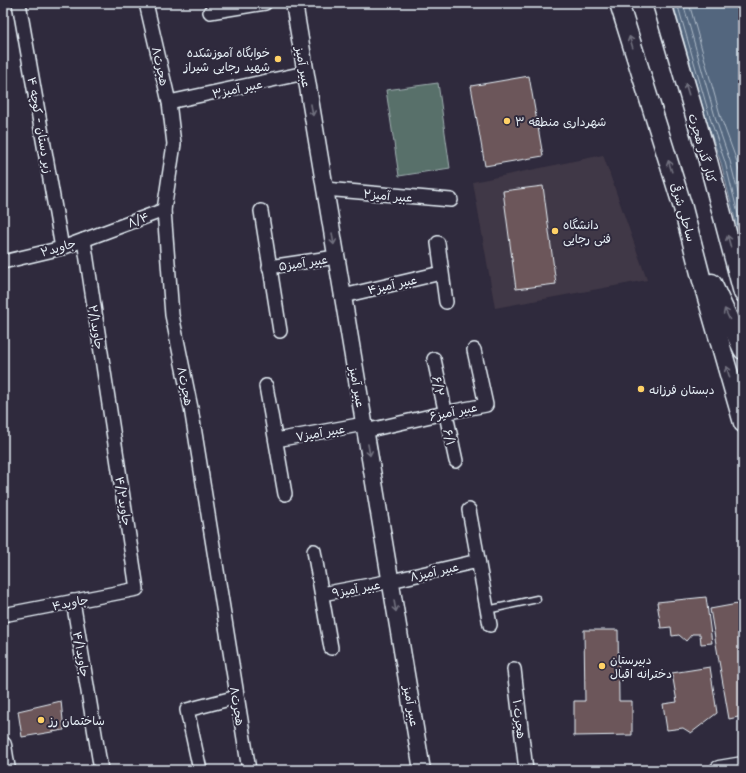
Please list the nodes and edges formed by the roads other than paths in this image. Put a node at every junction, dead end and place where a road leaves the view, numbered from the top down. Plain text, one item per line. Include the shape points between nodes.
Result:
1 (20, 3) edge
2 (146, 3) edge
3 (264, 3) edge
4 (294, 3) edge
5 (619, 3) edge
6 (662, 3) edge
7 (210, 12) dead end
8 (305, 73) junction
9 (169, 102) junction
10 (325, 189) junction
11 (451, 200) dead end
12 (164, 210) junction
13 (260, 211) dead end
14 (113, 229) joint
15 (691, 237) junction
16 (84, 240) junction
17 (438, 243) dead end
18 (62, 248) junction
19 (336, 257) junction
20 (3, 262) edge
21 (269, 267) junction
22 (442, 272) junction
23 (743, 293) edge
24 (343, 296) junction
25 (446, 302) dead end
26 (280, 331) dead end
27 (474, 350) dead end
28 (743, 350) edge
29 (434, 359) dead end
30 (266, 386) dead end
31 (444, 413) junction
32 (110, 414) joint
33 (743, 423) edge
34 (365, 427) junction
35 (276, 440) junction
36 (456, 461) dead end
37 (285, 494) dead end
38 (469, 510) dead end
39 (314, 551) dead end
40 (478, 561) junction
41 (391, 581) junction
42 (137, 589) joint
43 (322, 594) junction
44 (537, 599) dead end
45 (73, 601) junction
46 (487, 610) junction
47 (3, 615) edge
48 (490, 625) dead end
49 (331, 648) dead end
50 (514, 669) dead end
51 (237, 697) junction
52 (3, 745) edge
53 (743, 766) edge
54 (7, 770) edge
55 (101, 770) edge
56 (200, 770) edge
57 (248, 770) edge
58 (422, 770) edge
59 (526, 770) edge
60 (718, 770) edge

1 - 18 street, زبر دستان - کوچه ۴
2 - 9 street, هجرت۸
3 - 7 street
4 - 8 street, عبیر آمیز
15 -> 5 main road, ساحلی شرقی
23 -> 6 main road, کنار گذر هجرت
8 - 9 street, ۳عبیر آمیز
8 -> 10 street, عبیر آمیز
9 - 12 street, هجرت۸ via 174,144
10 - 11 street, ۲عبیر آمیز
10 -> 19 street, عبیر آمیز
12 - 14 street, ۸/۴
12 - 51 street, هجرت۸ via 172,314 190,408
13 - 21 street
14 - 16 street, ۲جاوید
28 -> 15 main road
33 -> 15 main road, ساحلی شرقی
16 - 18 street, ۲جاوید
16 - 32 street, ۲/۱جاوید
17 - 22 street
18 - 20 street, ۲جاوید
19 - 21 street, ۵عبیر آمیز
19 - 24 street, عبیر آمیز
21 - 26 street
22 - 24 street, ۴عبیر آمیز
22 - 25 street
24 - 34 street, عبیر آمیز
27 - 31 street, ۶عبیر آمیز via 486,405
29 - 31 street, ۶/۲
30 - 35 street
31 - 34 street, ۶عبیر آمیز
31 - 36 street, ۶/۱
32 - 42 street, ۴/۲جاوید
34 - 35 street, ۷عبیر آمیز
34 -> 41 street, عبیر آمیز
35 - 37 street
38 - 40 street
39 - 43 street
40 - 41 street, ۸عبیر آمیز
40 - 46 street
41 - 43 street, عبیر آمیز۹
41 -> 58 street, عبیر آمیز
42 - 45 street, ۴جاوید
43 - 49 street
44 - 46 lane
45 - 47 street, ۴جاوید
45 - 55 street, ۴/۱جاوید
46 - 48 street
50 - 59 street, هجرت۱۰
51 - 56 street via 188,710
51 - 57 street, هجرت۸
52 - 54 street
53 - 60 main road

